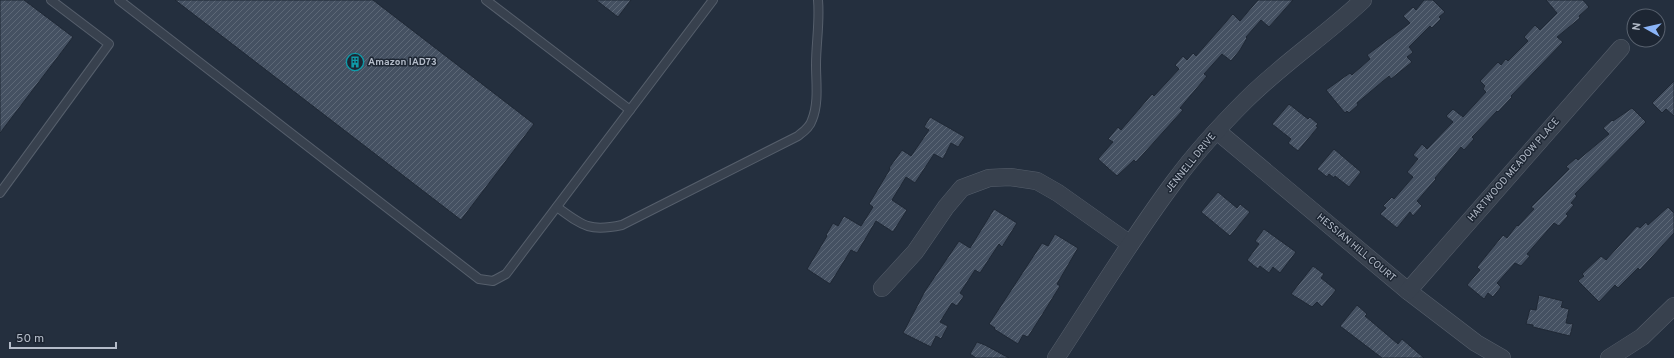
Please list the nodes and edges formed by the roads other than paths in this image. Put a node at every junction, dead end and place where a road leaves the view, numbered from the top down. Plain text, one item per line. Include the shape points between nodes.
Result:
1 (51, 0) edge
2 (119, 0) edge
3 (486, 0) edge
4 (713, 0) edge
5 (818, 0) edge
6 (1363, 0) edge
7 (1621, 48) dead end
8 (630, 110) junction
9 (1217, 131) junction
10 (0, 193) edge
11 (557, 207) junction
12 (1130, 244) junction
13 (882, 288) dead end
14 (1408, 291) junction
15 (1674, 306) edge
16 (1056, 358) edge
17 (1502, 358) edge
18 (1609, 358) edge

1 - 10 lane via 109,44
2 - 11 lane via 479,279 493,281 506,274
3 - 8 lane
4 - 8 lane
5 - 11 lane via 820,18 813,118 810,125 798,136 622,225 592,229 577,222
6 - 9 street, JENNELL DRIVE via 1247,99
7 - 14 street, HARTWOOD MEADOW PLACE
8 - 11 lane
9 - 12 street, JENNELL DRIVE via 1174,181
9 - 14 street, HESSIAN HILL COURT
12 - 13 street via 1037,181 1010,177 989,178 962,188 912,256
12 - 16 street, JENNELL DRIVE
14 - 17 street, HESSIAN HILL COURT via 1476,344
15 - 18 street via 1642,337

